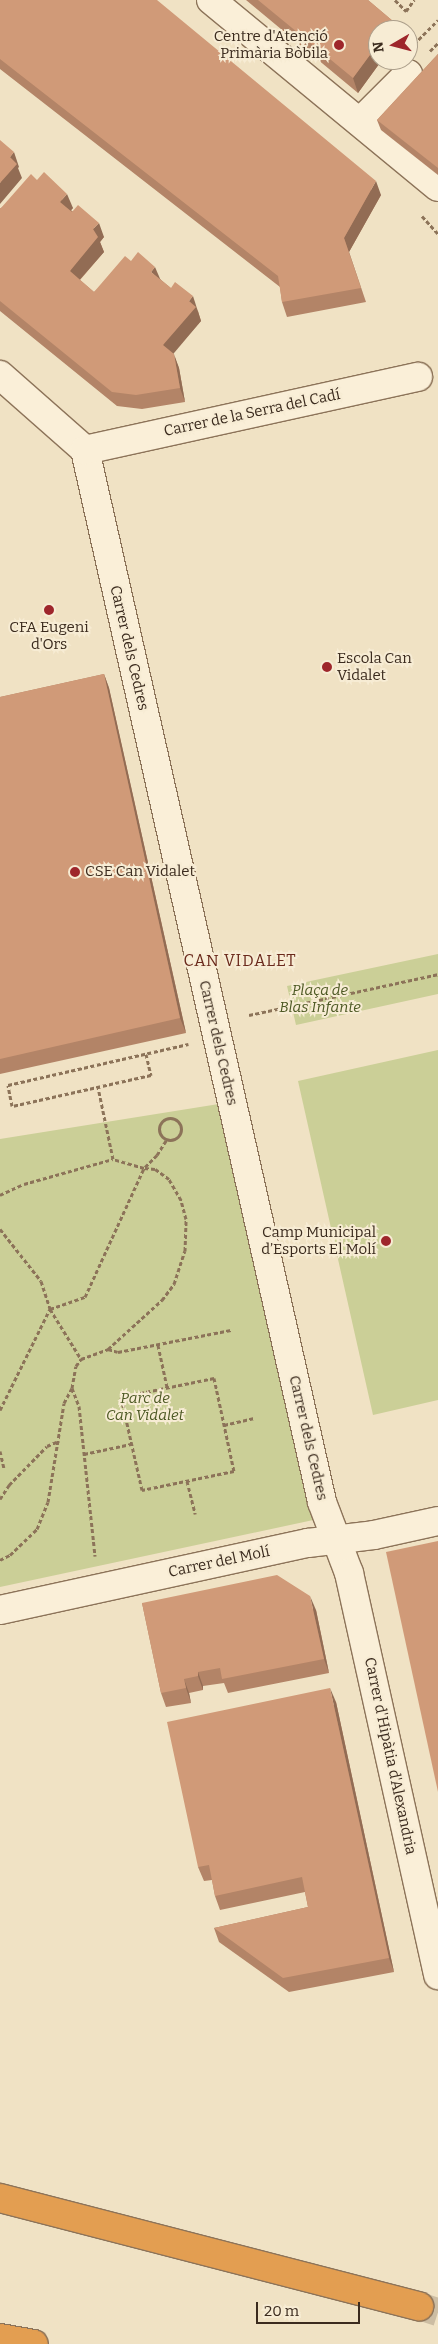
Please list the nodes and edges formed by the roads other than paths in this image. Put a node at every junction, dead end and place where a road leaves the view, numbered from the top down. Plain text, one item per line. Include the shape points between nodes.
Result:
1 (211, 0) edge
2 (402, 70) edge
3 (360, 122) junction
4 (438, 187) edge
5 (0, 375) edge
6 (418, 377) dead end
7 (85, 450) junction
8 (438, 1521) edge
9 (336, 1540) junction
10 (0, 1610) edge
11 (438, 1975) edge
12 (0, 2198) edge
13 (418, 2306) tunnel mouth
14 (0, 2338) edge
15 (34, 2344) edge

1 - 3 street
2 - 3 street
3 - 4 street
5 - 7 street
6 - 7 street, Carrer de la Serra del Cadí
7 - 9 street, Carrer dels Cedres via 322,1502
8 - 9 street, Carrer del Molí
9 - 10 street, Carrer del Molí via 308,1542
9 - 11 street, Carrer d'Hipàtia d'Alexandria via 349,1573
12 - 13 highway
14 - 15 highway

